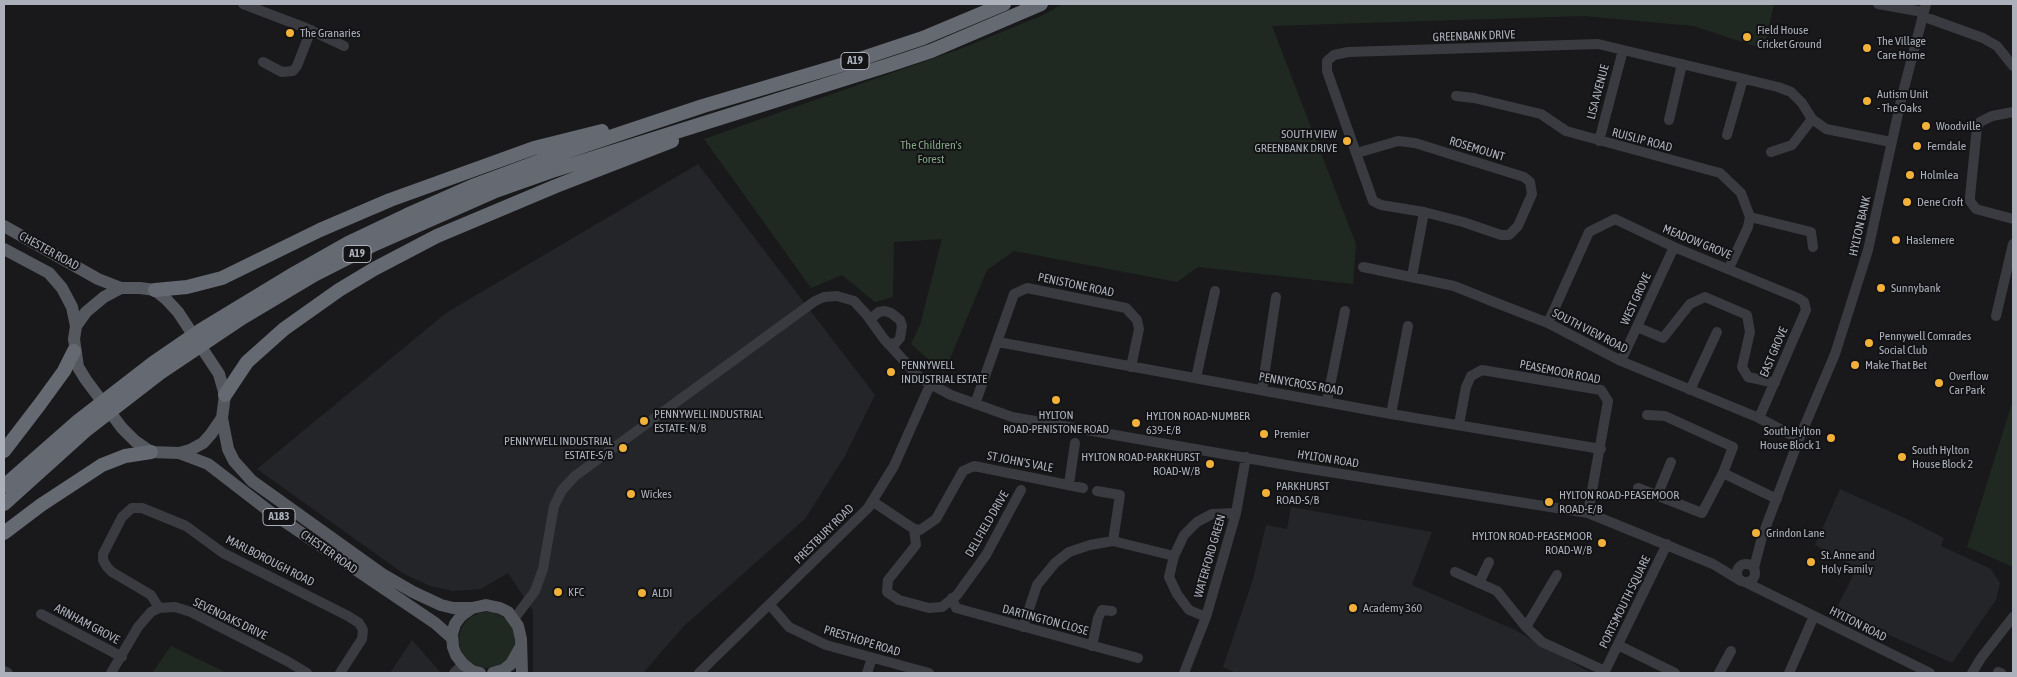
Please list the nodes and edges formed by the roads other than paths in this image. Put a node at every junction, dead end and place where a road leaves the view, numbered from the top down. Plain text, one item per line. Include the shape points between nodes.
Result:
1 (243, 4) edge
2 (1004, 4) edge
3 (1041, 4) edge
4 (1878, 4) edge
5 (1924, 11) edge
6 (311, 30) junction
7 (344, 46) dead end
8 (1623, 50) junction
9 (263, 62) dead end
10 (1682, 64) junction
11 (2013, 66) edge
12 (1743, 79) junction
13 (1456, 96) dead end
14 (764, 105) junction
15 (703, 106) junction
16 (2013, 112) edge
17 (1812, 119) junction
18 (1669, 120) dead end
19 (1727, 134) dead end
20 (1598, 141) junction
21 (1891, 142) junction
22 (1770, 152) dead end
23 (1357, 154) junction
24 (1424, 212) junction
25 (1750, 217) junction
26 (2013, 219) edge
27 (4, 226) edge
28 (1509, 235) joint
29 (2013, 244) edge
30 (1674, 247) junction
31 (1813, 247) dead end
32 (4, 249) edge
33 (1363, 267) dead end
34 (1729, 268) junction
35 (1412, 276) junction
36 (121, 288) junction
37 (155, 290) junction
38 (1215, 290) dead end
39 (1276, 297) dead end
40 (1798, 298) joint
41 (1345, 311) dead end
42 (1996, 316) dead end
43 (870, 319) junction
44 (1548, 323) junction
45 (76, 326) junction
46 (1408, 326) dead end
47 (1637, 327) junction
48 (1718, 332) dead end
49 (998, 342) junction
50 (888, 344) junction
51 (74, 352) junction
52 (1621, 361) junction
53 (1131, 367) junction
54 (1196, 378) junction
55 (1775, 383) junction
56 (930, 385) junction
57 (1262, 390) junction
58 (1690, 390) junction
59 (225, 395) junction
60 (1327, 401) junction
61 (975, 404) junction
62 (1391, 414) junction
63 (1647, 414) dead end
64 (222, 418) junction
65 (1759, 418) junction
66 (1459, 424) junction
67 (1799, 439) junction
68 (1075, 443) dead end
69 (1601, 449) junction
70 (4, 452) edge
71 (151, 452) junction
72 (179, 453) junction
73 (1246, 457) junction
74 (1671, 462) dead end
75 (1723, 473) junction
76 (1069, 484) junction
77 (4, 486) edge
78 (1082, 488) dead end
79 (1638, 488) dead end
80 (1021, 490) dead end
81 (1097, 491) dead end
82 (1657, 496) junction
83 (1777, 499) junction
84 (872, 501) junction
85 (4, 504) edge
86 (1588, 512) junction
87 (1236, 513) junction
88 (914, 528) junction
89 (4, 534) edge
90 (1762, 537) junction
91 (1113, 541) junction
92 (1668, 544) junction
93 (1174, 556) junction
94 (1489, 562) dead end
95 (1741, 565) junction
96 (1718, 566) junction
97 (1755, 570) junction
98 (1455, 572) dead end
99 (1557, 575) dead end
100 (1744, 582) junction
101 (1479, 583) junction
102 (1775, 596) junction
103 (952, 598) junction
104 (770, 605) junction
105 (159, 608) junction
106 (472, 608) junction
107 (1112, 610) dead end
108 (41, 614) dead end
109 (1814, 616) junction
110 (1206, 617) junction
111 (2013, 617) edge
112 (514, 619) junction
113 (1023, 627) junction
114 (1526, 627) junction
115 (452, 638) junction
116 (1618, 645) junction
117 (1092, 646) junction
118 (520, 648) junction
119 (1730, 651) dead end
120 (122, 657) junction
121 (872, 658) junction
122 (1138, 658) dead end
123 (459, 669) edge
124 (4, 671) edge
125 (706, 671) edge
126 (1604, 672) edge
127 (8, 673) edge
128 (111, 673) edge
129 (307, 673) edge
130 (340, 673) edge
131 (480, 673) edge
132 (493, 673) edge
133 (522, 673) edge
134 (867, 673) edge
135 (929, 673) edge
136 (1184, 673) edge
137 (1675, 673) edge
138 (1719, 673) edge
139 (1789, 673) edge
140 (1930, 673) edge
141 (1972, 673) edge

1 - 6 street
2 - 15 highway, A19 via 923,38
3 - 14 highway, A19 via 931,51
4 - 5 street
5 - 11 street via 1997,46
5 - 21 street, HYLTON BANK
6 - 7 street
6 - 9 street via 293,71 282,72
8 - 10 street, GREENBANK DRIVE
8 - 20 street, LISA AVENUE
8 - 23 street, GREENBANK DRIVE via 1598,44 1334,55 1328,61 1327,71
10 - 12 street, GREENBANK DRIVE
10 - 18 street
12 - 17 street, GREENBANK DRIVE via 1791,92
12 - 19 street
13 - 20 street, RUISLIP ROAD via 1541,114 1566,131
14 - 59 highway via 556,186 437,236 390,261 339,290 284,329 247,362
14 - 85 highway, A19 via 612,150 493,192 314,275 160,373 85,431
15 - 37 highway via 534,148 390,200 222,278 187,287
15 - 77 highway, A19 via 475,185 348,243 242,304 153,363 78,421
16 - 26 street via 1980,122 1970,197 1976,209
17 - 21 street, GREENBANK DRIVE via 1826,129
17 - 22 street via 1796,149
20 - 25 street, RUISLIP ROAD via 1720,174 1741,193
21 - 67 street, HYLTON BANK via 1868,250 1835,354
23 - 24 street, GREENBANK DRIVE via 1373,202
23 - 28 street, ROSEMOUNT via 1398,141 1415,143 1524,177 1530,182 1532,194 1518,226
24 - 28 street, GREENBANK DRIVE
24 - 35 street
25 - 31 street via 1811,232
25 - 34 street
27 - 36 main road, CHESTER ROAD via 98,279
29 - 42 street
30 - 34 street, MEADOW GROVE
30 - 44 street, MEADOW GROVE via 1615,219 1589,232
30 - 47 street, WEST GROVE
32 - 45 main road, CHESTER ROAD via 49,274 62,288 72,307
33 - 35 street, SOUTH VIEW ROAD
34 - 40 street, MEADOW GROVE
35 - 44 street, SOUTH VIEW ROAD via 1454,286
36 - 37 main road
36 - 45 main road via 104,296
37 - 59 main road via 178,312 212,362
38 - 54 street
39 - 57 street
40 - 55 street, EAST GROVE via 1804,302 1806,310
41 - 60 street
43 - 50 street, HYLTON ROAD
43 - 50 street via 879,312 885,312 900,320 900,338 896,343
43 - 112 street, HYLTON ROAD via 854,301 837,296 815,301 575,476 562,490 554,506 543,569 535,591
44 - 52 street, SOUTH VIEW ROAD
45 - 51 main road
46 - 62 street
47 - 52 street, WEST GROVE
47 - 55 street via 1663,338 1690,304 1705,297 1747,315 1750,332 1742,367 1748,377
48 - 58 street
49 - 53 street, PENNYCROSS ROAD
49 - 53 street, PENISTONE ROAD via 1014,294 1027,288 1126,308 1137,320 1139,330
49 - 61 street, PENISTONE ROAD
50 - 56 street, HYLTON ROAD
51 - 70 highway via 64,371
51 - 71 main road via 86,380 122,428
52 - 58 street, SOUTH VIEW ROAD
53 - 54 street, PENNYCROSS ROAD
54 - 57 street, PENNYCROSS ROAD
55 - 65 street, EAST GROVE
56 - 61 street, HYLTON ROAD
56 - 84 street, PRESTBURY ROAD via 894,466
57 - 60 street, PENNYCROSS ROAD
58 - 65 street, SOUTH VIEW ROAD
59 - 64 main road
60 - 62 street, PENNYCROSS ROAD
61 - 73 street, HYLTON ROAD via 1012,417
62 - 66 street, PENNYCROSS ROAD
63 - 75 street via 1665,416 1733,447
64 - 72 main road via 203,443
64 - 106 main road, CHESTER ROAD / A183 via 231,455 252,482 382,574 413,592 441,605
65 - 67 street, SOUTH VIEW ROAD
66 - 69 street, PENNYCROSS ROAD
66 - 69 street, PEASEMOOR ROAD via 1471,376 1482,370 1601,390 1608,401
67 - 83 street
68 - 76 street
69 - 86 street, PEASEMOOR ROAD
71 - 72 main road
71 - 89 highway via 125,456 102,465
72 - 115 main road, CHESTER ROAD / A183 via 208,464
73 - 86 street, HYLTON ROAD
73 - 87 street
74 - 82 street
75 - 82 street via 1702,512
75 - 83 street
76 - 78 street, ST JOHN'S VALE
76 - 88 street, ST JOHN'S VALE via 974,466 963,471 936,519 920,530
79 - 82 street
80 - 103 street, DELLFIELD DRIVE via 986,555
81 - 91 street via 1120,495
83 - 90 street
84 - 88 street
84 - 104 street, PRESTBURY ROAD
86 - 92 street, HYLTON ROAD
87 - 93 street, WATERFORD GREEN via 1212,514 1197,522 1184,536
87 - 110 street, WATERFORD GREEN
88 - 103 street, DELLFIELD DRIVE via 916,545 888,580 887,592 899,600 929,608 942,607
90 - 95 street
90 - 97 street
91 - 93 street
91 - 113 street via 1080,548 1055,563 1037,585
92 - 96 street, HYLTON ROAD
92 - 116 street, PORTSMOUTH SQUARE
93 - 110 street, WATERFORD GREEN via 1169,577 1177,594 1188,610
94 - 101 street
95 - 96 street, HYLTON ROAD
95 - 97 street via 1747,564
95 - 100 street via 1736,572
96 - 100 street, HYLTON ROAD
97 - 100 street via 1752,580
97 - 102 street, HYLTON ROAD
98 - 101 street, PORTSMOUTH SQUARE
99 - 114 street
100 - 102 street, HYLTON ROAD
101 - 114 street, PORTSMOUTH SQUARE via 1498,591
102 - 109 street, HYLTON ROAD
103 - 113 street, DARTINGTON CLOSE via 956,608
104 - 121 street, PRESTHOPE ROAD via 789,627 826,645
104 - 125 street, PRESTBURY ROAD
105 - 120 street via 138,627
105 - 129 street, SEVENOAKS DRIVE via 175,607 191,612
105 - 130 street, MARLBOROUGH ROAD via 151,595 112,572 103,560 122,517 132,508 142,508 186,526 222,553 360,623 362,639
106 - 112 main road, CHESTER ROAD / A183 via 486,605 500,608
106 - 115 main road via 458,620
107 - 117 street via 1102,610
108 - 120 street, ARNHAM GROVE
109 - 139 street
109 - 140 street, HYLTON ROAD
110 - 136 street
111 - 141 street
112 - 118 main road via 521,639
113 - 117 street, DARTINGTON CLOSE
114 - 126 street, PORTSMOUTH SQUARE via 1542,642
115 - 123 main road, CHESTER ROAD / A183
116 - 126 street, PORTSMOUTH SQUARE
116 - 137 street
117 - 122 street, DARTINGTON CLOSE
118 - 132 main road via 511,664
118 - 133 main road
119 - 138 street
120 - 128 street
121 - 134 street
121 - 135 street, PRESTHOPE ROAD
123 - 131 main road, CHESTER ROAD / A183
124 - 127 street

